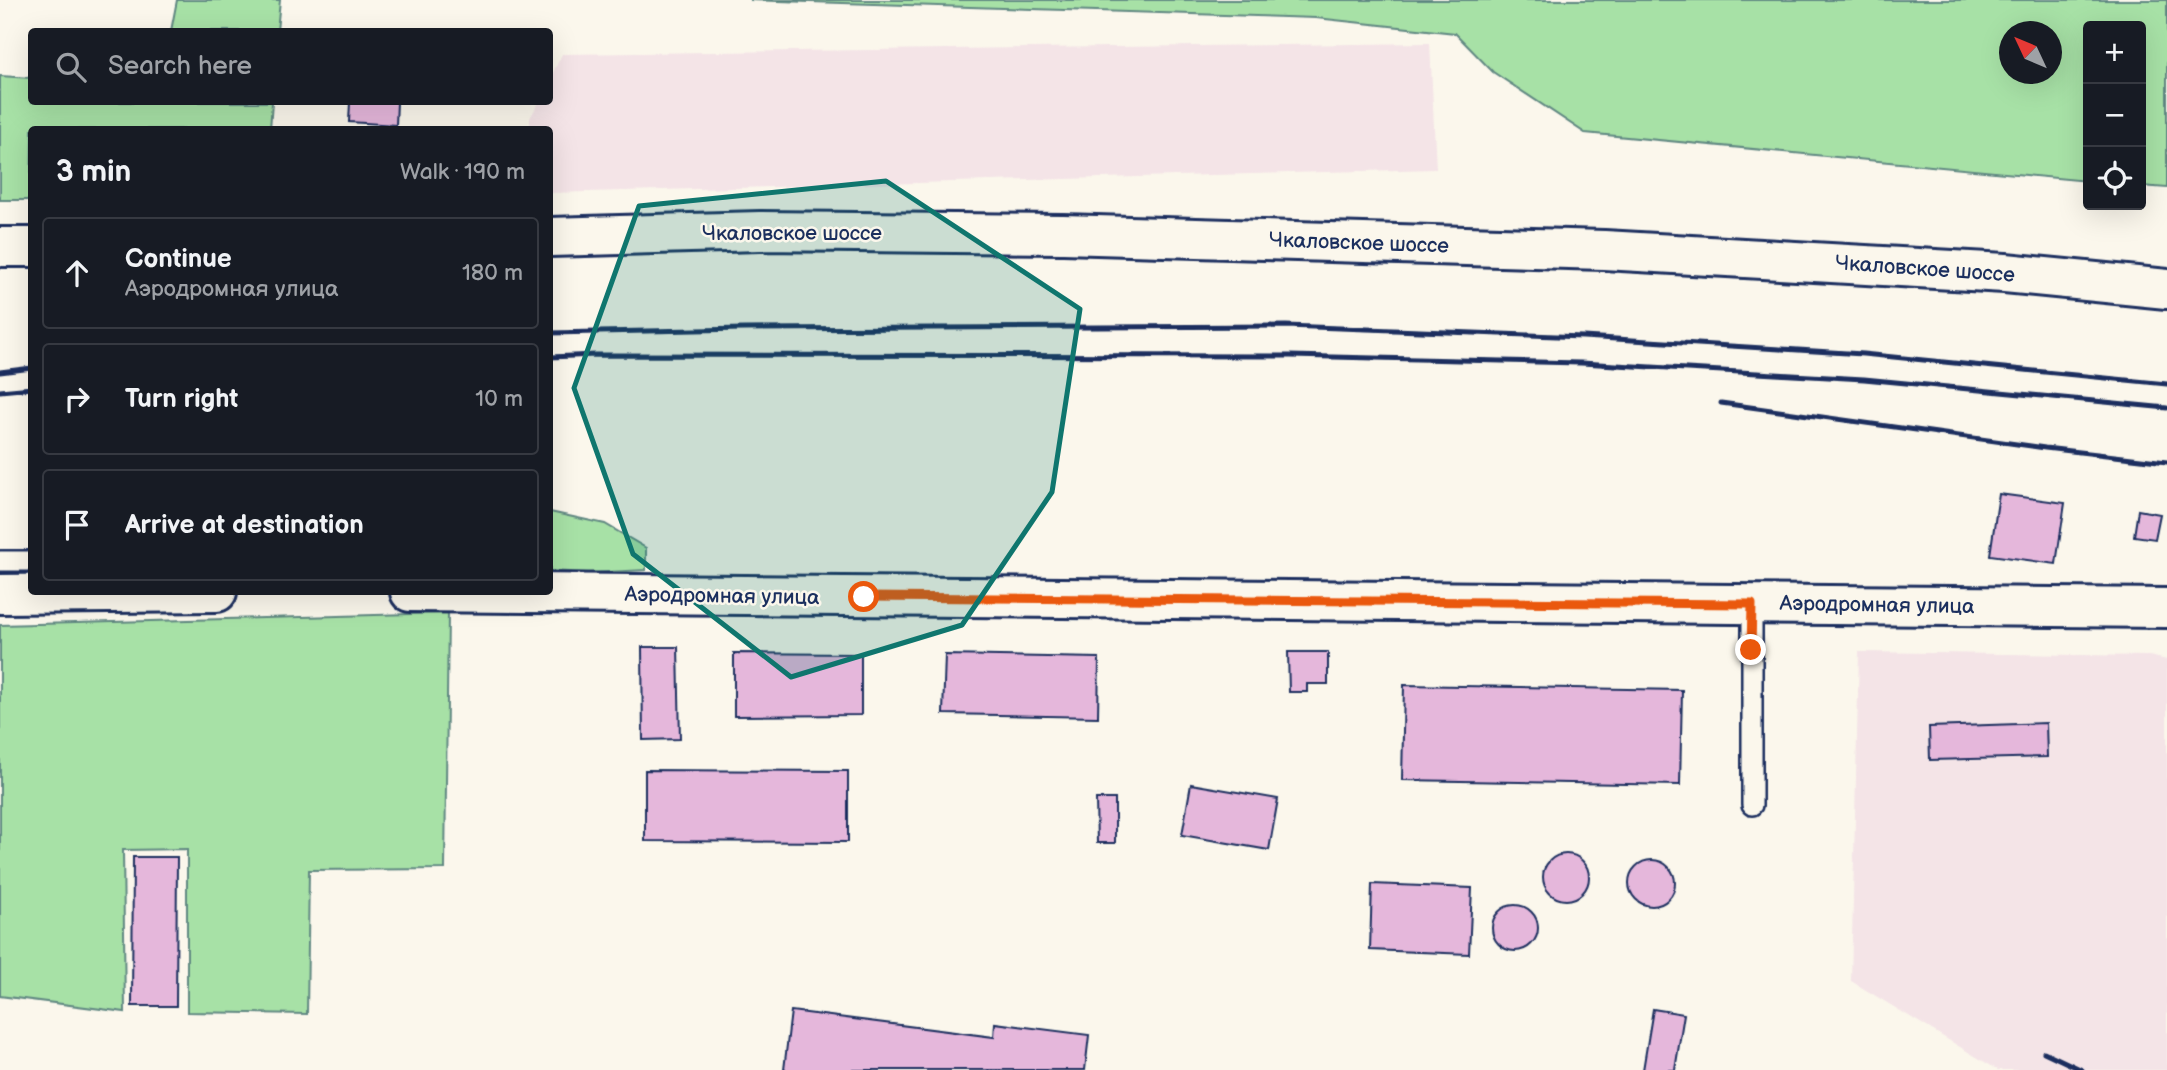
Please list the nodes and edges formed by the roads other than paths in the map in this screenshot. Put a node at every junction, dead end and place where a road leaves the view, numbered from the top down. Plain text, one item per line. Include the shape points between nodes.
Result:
1 (553, 237) edge
2 (0, 247) edge
3 (28, 247) edge
4 (2167, 289) edge
5 (0, 561) edge
6 (28, 561) edge
7 (553, 593) edge
8 (0, 594) edge
9 (28, 594) edge
10 (1752, 604) junction
11 (2167, 608) edge
12 (1752, 805) dead end

1 - 4 street, Чкаловское шоссе via 760,231 1604,250 2005,273
2 - 3 street
5 - 6 lane
7 - 10 street, Аэродромная улица
8 - 9 street
10 - 11 street, Аэродромная улица
10 - 12 lane

